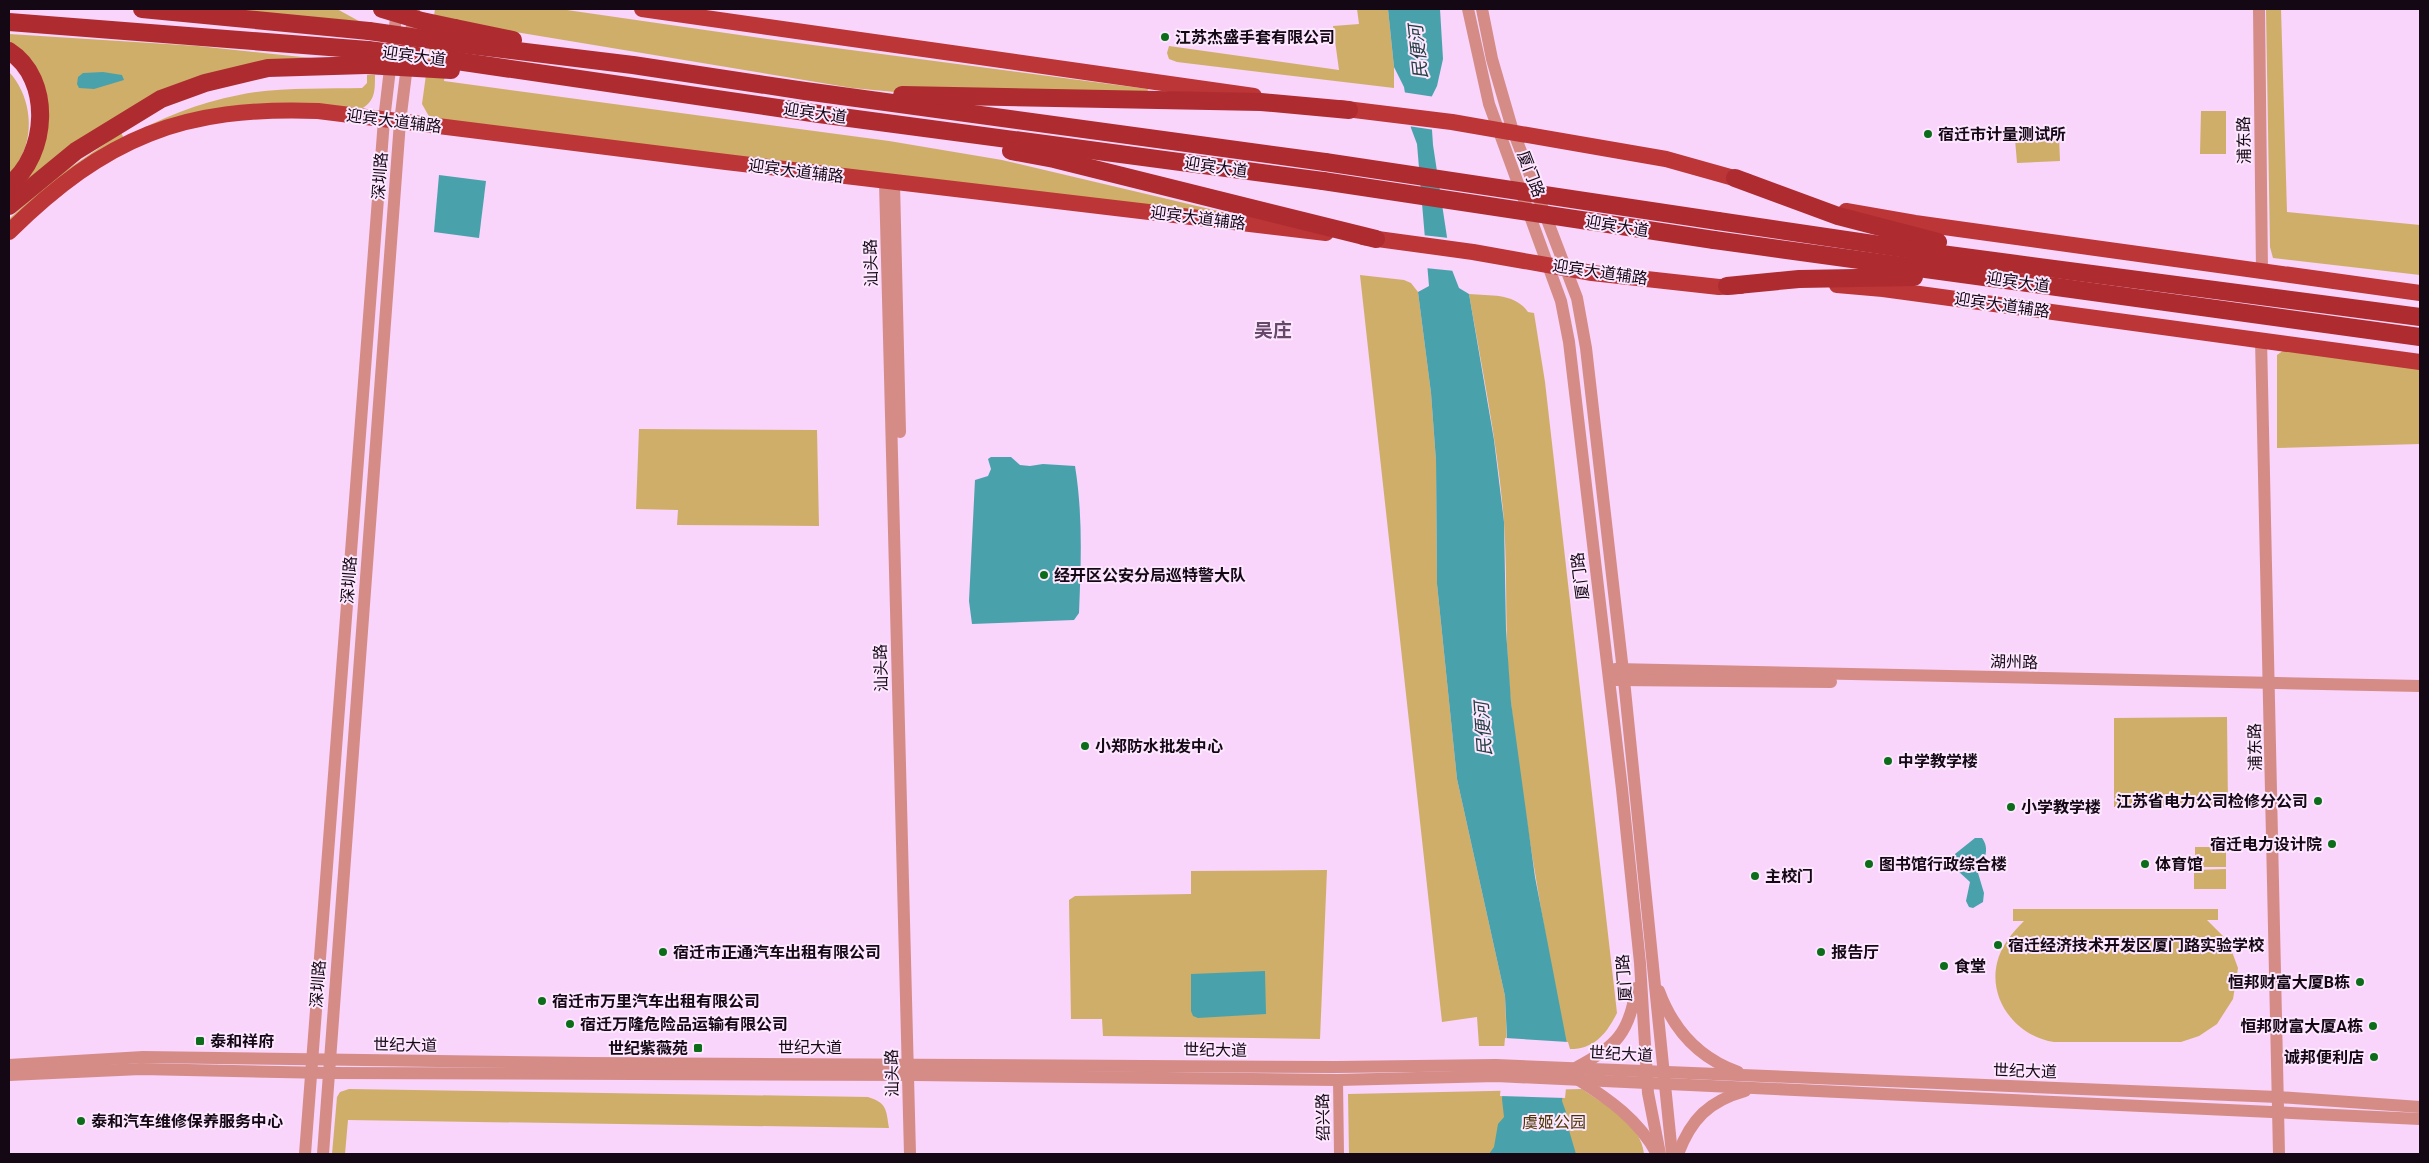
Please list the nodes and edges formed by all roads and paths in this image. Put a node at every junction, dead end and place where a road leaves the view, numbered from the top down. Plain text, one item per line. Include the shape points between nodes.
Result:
1 (142, 9) edge
2 (382, 9) edge
3 (397, 9) edge
4 (414, 9) edge
5 (642, 9) edge
6 (1468, 9) edge
7 (1482, 9) edge
8 (2259, 9) edge
9 (9, 22) edge
10 (452, 50) junction
11 (9, 51) edge
12 (367, 58) junction
13 (805, 91) junction
14 (1349, 110) junction
15 (819, 114) junction
16 (384, 120) junction
17 (400, 122) junction
18 (1497, 130) junction
19 (1514, 133) junction
20 (1735, 178) junction
21 (889, 182) junction
22 (9, 185) edge
23 (9, 206) edge
24 (9, 232) edge
25 (1376, 239) junction
26 (1549, 265) junction
27 (1566, 269) junction
28 (2262, 271) junction
29 (1986, 278) junction
30 (2142, 280) junction
31 (1727, 286) junction
32 (2420, 293) edge
33 (2420, 309) edge
34 (2371, 310) junction
35 (2420, 317) edge
36 (2416, 337) edge
37 (2260, 339) junction
38 (2420, 362) edge
39 (1623, 674) junction
40 (1608, 675) junction
41 (2420, 686) edge
42 (2269, 688) junction
43 (1640, 963) junction
44 (1652, 974) junction
45 (9, 1065) edge
46 (312, 1066) junction
47 (328, 1066) junction
48 (912, 1069) junction
49 (1496, 1070) junction
50 (1571, 1073) junction
51 (9, 1075) edge
52 (1647, 1076) junction
53 (1663, 1077) junction
54 (1338, 1080) junction
55 (1753, 1083) junction
56 (2278, 1097) junction
57 (2420, 1107) edge
58 (2279, 1111) junction
59 (2420, 1119) edge
60 (305, 1154) edge
61 (323, 1154) edge
62 (910, 1154) edge
63 (917, 1154) edge
64 (1339, 1154) edge
65 (1659, 1154) edge
66 (1672, 1154) edge
67 (1678, 1154) edge
68 (2279, 1154) edge

1 - 10 highway, 迎宾大道, bridge via 369,31
2 - 10 highway, bridge via 422,21
3 - 16 street, 深圳路
4 - 17 street, 深圳路
5 - 14 main road
6 - 18 street, 厦门路 via 1477,60
7 - 19 street, 厦门路 via 1492,59
8 - 28 street, 浦东路
9 - 12 highway, 迎宾大道
10 - 12 highway, 迎宾大道, bridge
10 - 13 highway, 迎宾大道 via 634,65
10 - 15 highway, 迎宾大道 via 618,85
11 - 22 highway via 28,72 38,96 41,122 32,155 24,170
12 - 23 highway via 268,68 205,83 162,99 76,151
13 - 14 highway via 1261,102
13 - 30 highway, 迎宾大道, bridge
14 - 18 main road
15 - 25 highway via 1054,159
15 - 29 highway, 迎宾大道, bridge via 1323,181
16 - 17 main road, 迎宾大道辅路
16 - 24 main road, 迎宾大道辅路 via 273,109 225,113 157,130 118,147 78,172 51,192
16 - 46 street, 深圳路
17 - 21 main road, 迎宾大道辅路
17 - 47 street, 深圳路
18 - 19 main road
18 - 26 street, 厦门路
19 - 20 main road via 1666,159
19 - 27 street, 厦门路
20 - 28 main road via 1845,210 1915,223
20 - 30 highway via 1838,216 1901,234 1933,242 2075,261
21 - 25 main road, 迎宾大道辅路
21 - 48 street, 汕头路
25 - 26 main road, 迎宾大道辅路
26 - 27 main road, 迎宾大道辅路
26 - 40 street, 厦门路 via 1561,301 1569,342
27 - 31 main road, 迎宾大道辅路
27 - 39 street, 厦门路 via 1577,298 1586,348
28 - 32 main road
29 - 31 highway via 1834,278
29 - 36 highway, 迎宾大道
30 - 34 highway, 迎宾大道
31 - 37 main road, 迎宾大道辅路 via 1808,283 1883,288
33 - 34 highway
34 - 35 highway, 迎宾大道
37 - 38 main road, 迎宾大道辅路
37 - 42 street, 浦东路
39 - 40 street, 湖州路
39 - 42 street, 湖州路
39 - 44 street, 厦门路
40 - 43 street, 厦门路
41 - 42 street, 湖州路
42 - 56 street, 浦东路
43 - 50 street via 1630,1019 1623,1032 1601,1054
43 - 52 street, 厦门路
44 - 53 street, 厦门路
44 - 55 street via 1665,1008 1686,1038 1702,1053
45 - 46 street, 世纪大道 via 143,1056
46 - 47 street, 世纪大道
46 - 51 street, 世纪大道 via 141,1068
46 - 60 street, 深圳路
47 - 48 street, 世纪大道
47 - 61 street, 深圳路
48 - 49 street, 世纪大道 via 1336,1067
48 - 54 street, 世纪大道
48 - 62 street, 汕头路
48 - 63 street, 汕头路
49 - 50 street, 世纪大道
49 - 54 street, 世纪大道
50 - 52 street, 世纪大道
50 - 65 street via 1619,1107
52 - 53 street, 世纪大道
52 - 65 street, 厦门路
53 - 55 street, 世纪大道
53 - 66 street, 厦门路
54 - 64 street, 绍兴路
55 - 56 street, 世纪大道
55 - 58 street, 世纪大道
55 - 67 street via 1701,1114 1692,1124
56 - 57 street, 世纪大道
56 - 58 street, 浦东路
58 - 59 street, 世纪大道
58 - 68 street, 浦东路

